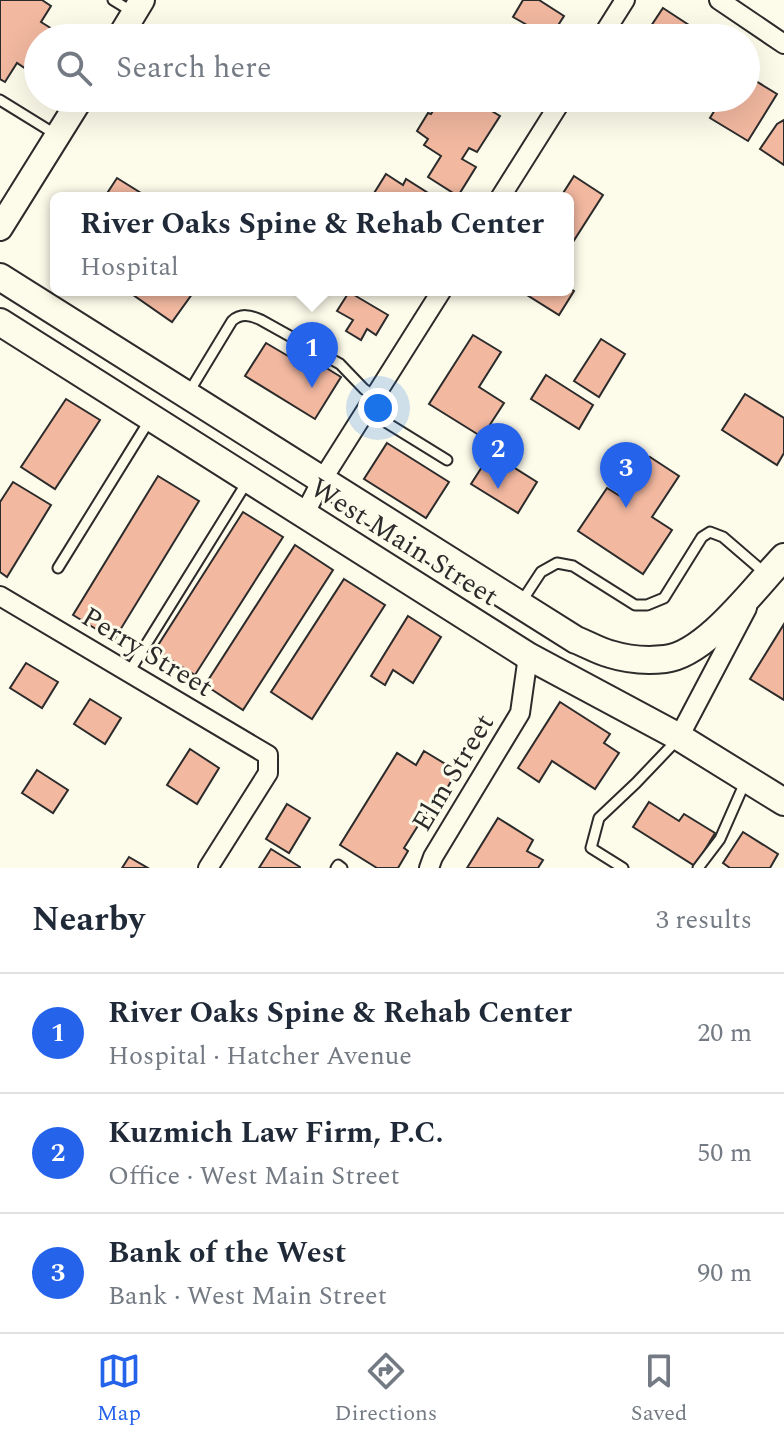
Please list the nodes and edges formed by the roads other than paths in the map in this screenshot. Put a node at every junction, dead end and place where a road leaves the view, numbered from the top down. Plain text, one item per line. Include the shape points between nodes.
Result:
1 (113, 0) edge
2 (625, 0) edge
3 (719, 0) edge
4 (138, 6) edge
5 (127, 24) edge
6 (610, 24) edge
7 (754, 24) edge
8 (760, 28) edge
9 (784, 44) edge
10 (0, 100) edge
11 (72, 112) edge
12 (554, 112) edge
13 (57, 136) junction
14 (504, 192) edge
15 (0, 228) edge
16 (0, 277) edge
17 (438, 296) edge
18 (0, 322) edge
19 (188, 395) junction
20 (371, 404) junction
21 (151, 418) junction
22 (447, 460) dead end
23 (248, 479) junction
24 (322, 480) junction
25 (304, 515) junction
26 (58, 568) dead end
27 (771, 571) edge
28 (0, 596) edge
29 (520, 604) junction
30 (528, 656) junction
31 (129, 672) junction
32 (679, 737) junction
33 (747, 779) junction
34 (784, 802) edge
35 (208, 868) edge
36 (336, 868) edge
37 (342, 868) edge
38 (429, 868) edge
39 (623, 868) edge
40 (698, 868) edge

1 - 4 lane
2 - 6 street
3 - 7 street
4 - 5 street
8 - 9 street
10 - 13 lane
11 - 13 street
12 - 14 street
13 - 15 street
16 - 19 main road, West Main Street
17 - 20 street
18 - 21 main road, West Main Street
19 - 20 lane via 232,321 244,315 340,364
19 - 24 main road, West Main Street
20 - 22 lane
20 - 24 street
21 - 23 main road, West Main Street
21 - 26 lane
23 - 25 main road, West Main Street
23 - 31 lane
24 - 25 street
24 - 29 main road, West Main Street via 446,552
25 - 30 main road, West Main Street
27 - 29 main road, West Main Street via 718,630 667,659 609,654
27 - 29 lane via 710,532 664,598 647,605 635,605 573,566 557,563 541,572
27 - 32 street
28 - 31 street, Perry Street
30 - 32 main road, West Main Street
30 - 38 street, Elm Street via 520,713
31 - 35 street, Perry Street via 268,755 268,773
32 - 33 main road, West Main Street
32 - 39 lane via 599,818 591,848
33 - 34 main road, West Main Street
33 - 40 lane via 720,839
36 - 37 lane

